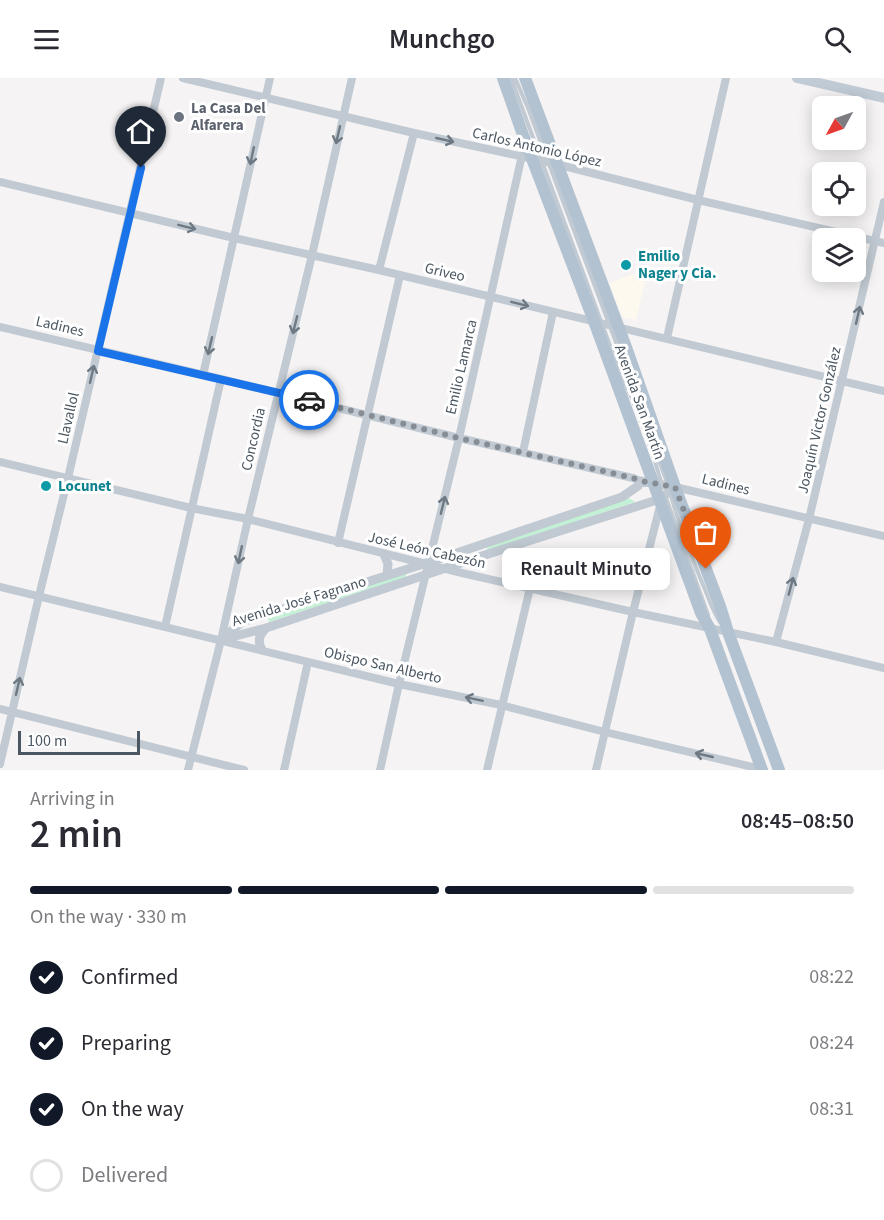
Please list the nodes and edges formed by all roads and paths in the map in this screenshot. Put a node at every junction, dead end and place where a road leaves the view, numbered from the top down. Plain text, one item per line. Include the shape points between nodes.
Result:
1 (161, 78) edge
2 (183, 78) edge
3 (270, 78) edge
4 (352, 78) edge
5 (503, 78) edge
6 (513, 78) edge
7 (525, 78) edge
8 (726, 78) edge
9 (797, 78) edge
10 (265, 98) junction
11 (884, 98) edge
12 (343, 116) junction
13 (414, 133) junction
14 (540, 161) junction
15 (0, 182) edge
16 (698, 200) junction
17 (884, 202) edge
18 (130, 213) junction
19 (234, 238) junction
20 (875, 241) junction
21 (884, 243) edge
22 (312, 255) junction
23 (380, 270) junction
24 (400, 275) junction
25 (491, 297) junction
26 (553, 312) junction
27 (606, 324) junction
28 (0, 327) edge
29 (666, 338) junction
30 (98, 351) junction
31 (203, 375) junction
32 (221, 379) junction
33 (842, 380) junction
34 (884, 391) edge
35 (278, 393) junction
36 (368, 414) junction
37 (459, 438) junction
38 (523, 452) junction
39 (0, 462) edge
40 (68, 478) junction
41 (640, 481) junction
42 (665, 489) junction
43 (191, 508) junction
44 (248, 519) junction
45 (809, 519) junction
46 (884, 536) edge
47 (338, 543) junction
48 (384, 554) junction
49 (427, 563) junction
50 (446, 569) junction
51 (387, 575) junction
52 (426, 576) junction
53 (0, 587) edge
54 (530, 588) junction
55 (39, 596) junction
56 (633, 612) junction
57 (262, 615) junction
58 (165, 627) junction
59 (266, 628) junction
60 (710, 629) junction
61 (728, 632) junction
62 (221, 640) junction
63 (776, 642) junction
64 (262, 650) junction
65 (308, 662) junction
66 (884, 668) edge
67 (399, 684) junction
68 (501, 705) junction
69 (0, 709) edge
70 (12, 712) junction
71 (605, 732) junction
72 (191, 757) junction
73 (0, 764) edge
74 (762, 769) edge
75 (188, 770) edge
76 (244, 770) edge
77 (284, 770) edge
78 (380, 770) edge
79 (486, 770) edge
80 (596, 770) edge
81 (779, 770) edge

1 - 18 street, Llavallol
2 - 10 street, Carlos Antonio López
3 - 10 street
4 - 12 street, Concordia
5 - 14 main road, Avenida San Martín via 526,145
6 - 14 lane
7 - 14 main road, Avenida San Martín
8 - 16 street
9 - 11 main road
10 - 12 street, Carlos Antonio López
10 -> 19 street
12 - 13 street, Carlos Antonio López
12 -> 22 street, Concordia
13 -> 14 street, Carlos Antonio López
13 - 23 street
14 - 16 street, Carlos Antonio López
14 - 25 street, Emilio Lamarca
14 - 27 main road, Avenida San Martín
14 - 27 main road, Avenida San Martín
15 - 18 street, Griveo
16 - 20 street, Carlos Antonio López
16 - 29 street
17 - 20 street, Joaquín Victor González
18 -> 19 street, Griveo
18 - 30 street, Llavallol
19 - 22 street, Griveo
19 -> 31 street
20 - 21 street, Carlos Antonio López
33 -> 20 street, Joaquín Victor González
22 - 23 street, Griveo
22 -> 35 street, Concordia
23 - 24 street, Griveo
24 - 25 street, Griveo
24 - 36 street
25 -> 26 street, Griveo
25 - 37 street, Emilio Lamarca
26 - 27 street, Griveo
26 - 38 street
27 - 29 street, Griveo
27 - 42 main road, Avenida San Martín
27 - 42 main road, Avenida San Martín
28 - 30 street, Ladines
29 - 33 street, Griveo
30 - 31 street, Ladines
40 -> 30 street, Llavallol
31 - 32 street, Ladines
32 - 35 street, Ladines
32 - 43 street
33 - 34 street, Griveo
33 - 45 street, Joaquín Victor González
35 - 36 street, Ladines
35 - 44 street, Concordia
36 - 37 street, Ladines
36 - 47 street
37 - 38 street, Ladines
49 -> 37 street, Emilio Lamarca
38 - 41 street, Ladines
39 - 40 street, José León Cabezón
40 - 43 street, José León Cabezón
40 - 55 street, Llavallol
41 - 42 street, Ladines
41 - 49 street, Avenida José Fagnano via 622,498
42 - 45 street, Ladines
42 - 50 street, Avenida José Fagnano
42 - 56 street
42 - 60 main road, Avenida San Martín via 701,613
42 - 61 main road, Avenida San Martín via 720,606
43 - 44 street, José León Cabezón
43 - 58 street
44 - 47 street, José León Cabezón
44 -> 62 street, Concordia
45 - 46 street, Ladines
63 -> 45 street, Joaquín Victor González
47 - 48 street, José León Cabezón
48 - 49 street, José León Cabezón
48 - 51 street
49 - 50 street, José León Cabezón
49 - 51 street, Avenida José Fagnano
49 - 52 street, Emilio Lamarca
50 - 52 street, Avenida José Fagnano
50 - 54 street, José León Cabezón
51 - 57 street, Avenida José Fagnano
52 - 59 street, Avenida José Fagnano
52 - 67 street, Emilio Lamarca
53 - 55 street, Obispo San Alberto
54 - 56 street, José León Cabezón
54 - 68 street
55 - 58 street, Obispo San Alberto
70 -> 55 street, Llavallol
56 - 60 street, José León Cabezón
56 - 71 street
57 - 59 street
57 - 62 street, Avenida José Fagnano via 242,622
58 - 62 street, Obispo San Alberto
59 - 62 street, Avenida José Fagnano
59 - 64 street via 259,640
60 - 61 street, José León Cabezón
60 - 74 main road, Avenida San Martín
61 - 63 street, José León Cabezón
61 - 81 main road, Avenida San Martín
62 - 64 street, Obispo San Alberto
62 - 72 street, Concordia
63 - 66 street, José León Cabezón
64 - 65 street, Obispo San Alberto
65 - 67 street, Obispo San Alberto
65 - 77 street
68 -> 67 street, Obispo San Alberto
67 - 78 street, Emilio Lamarca
68 - 71 street, Obispo San Alberto
68 - 79 street
69 - 70 street
70 - 72 street
70 - 73 street, Llavallol
74 -> 71 street, Obispo San Alberto
71 - 80 street
72 - 75 street, Concordia
72 - 76 street

